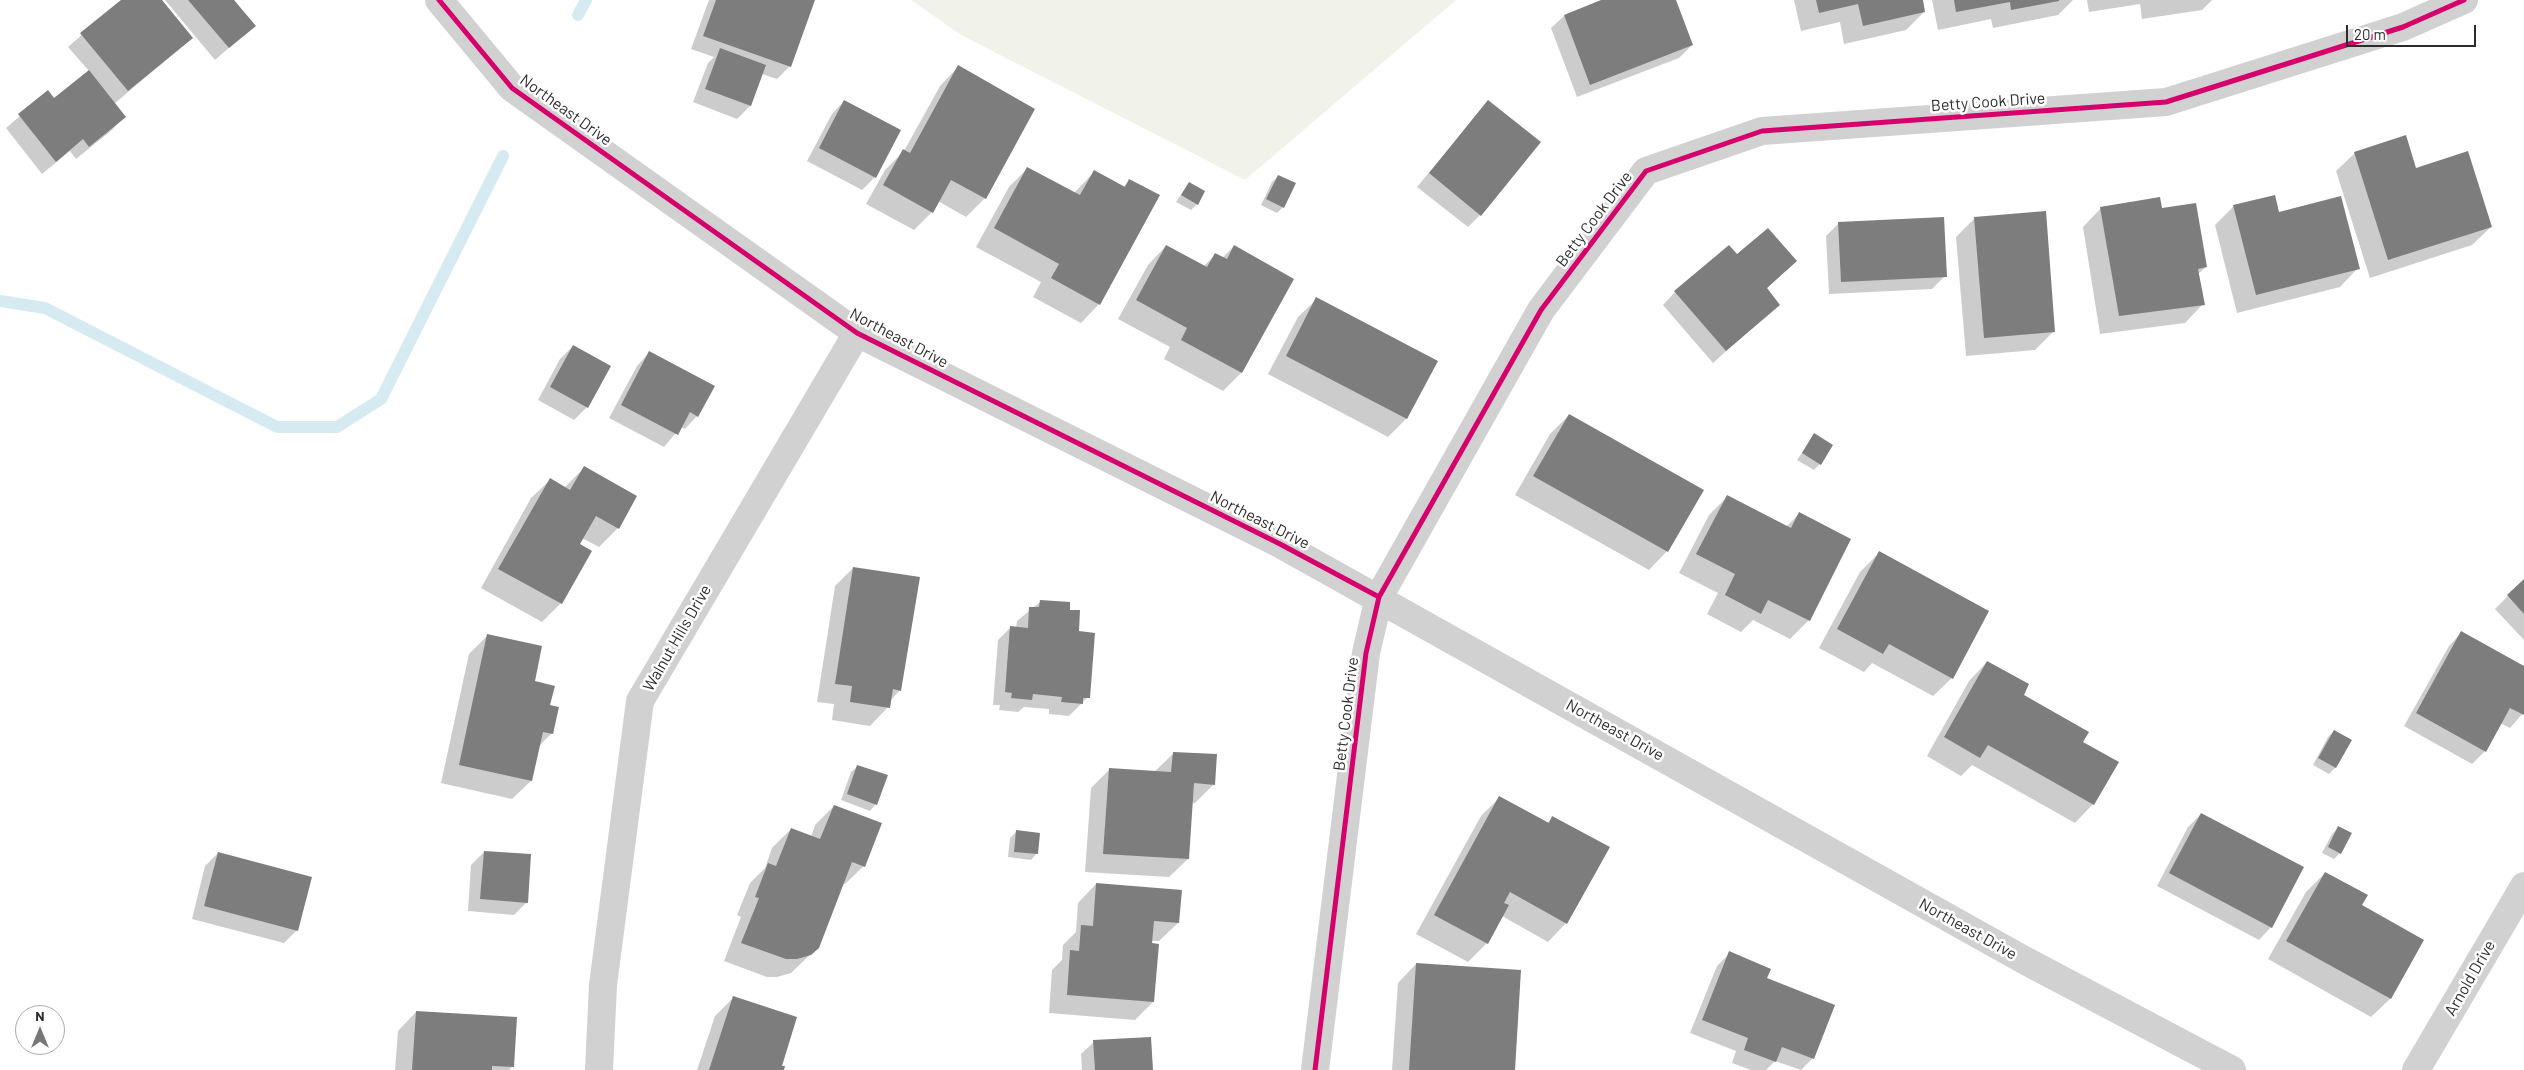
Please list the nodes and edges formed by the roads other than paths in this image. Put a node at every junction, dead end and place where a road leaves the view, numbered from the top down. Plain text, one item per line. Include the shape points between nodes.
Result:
1 (438, 0) edge
2 (2464, 0) edge
3 (857, 332) junction
4 (1379, 598) junction
5 (2524, 886) edge
6 (599, 1070) edge
7 (1315, 1070) edge
8 (2232, 1070) edge
9 (2416, 1070) edge

1 - 3 street, Northeast Drive via 512,88
2 - 4 street, Betty Cook Drive via 2403,27 2166,102 1762,131 1646,171 1540,310
3 - 4 street, Northeast Drive via 1280,544
3 - 6 street, Walnut Hills Drive via 640,701 603,985
4 - 7 street, Betty Cook Drive via 1366,653
4 - 8 street, Northeast Drive via 2024,960
5 - 9 street, Arnold Drive

